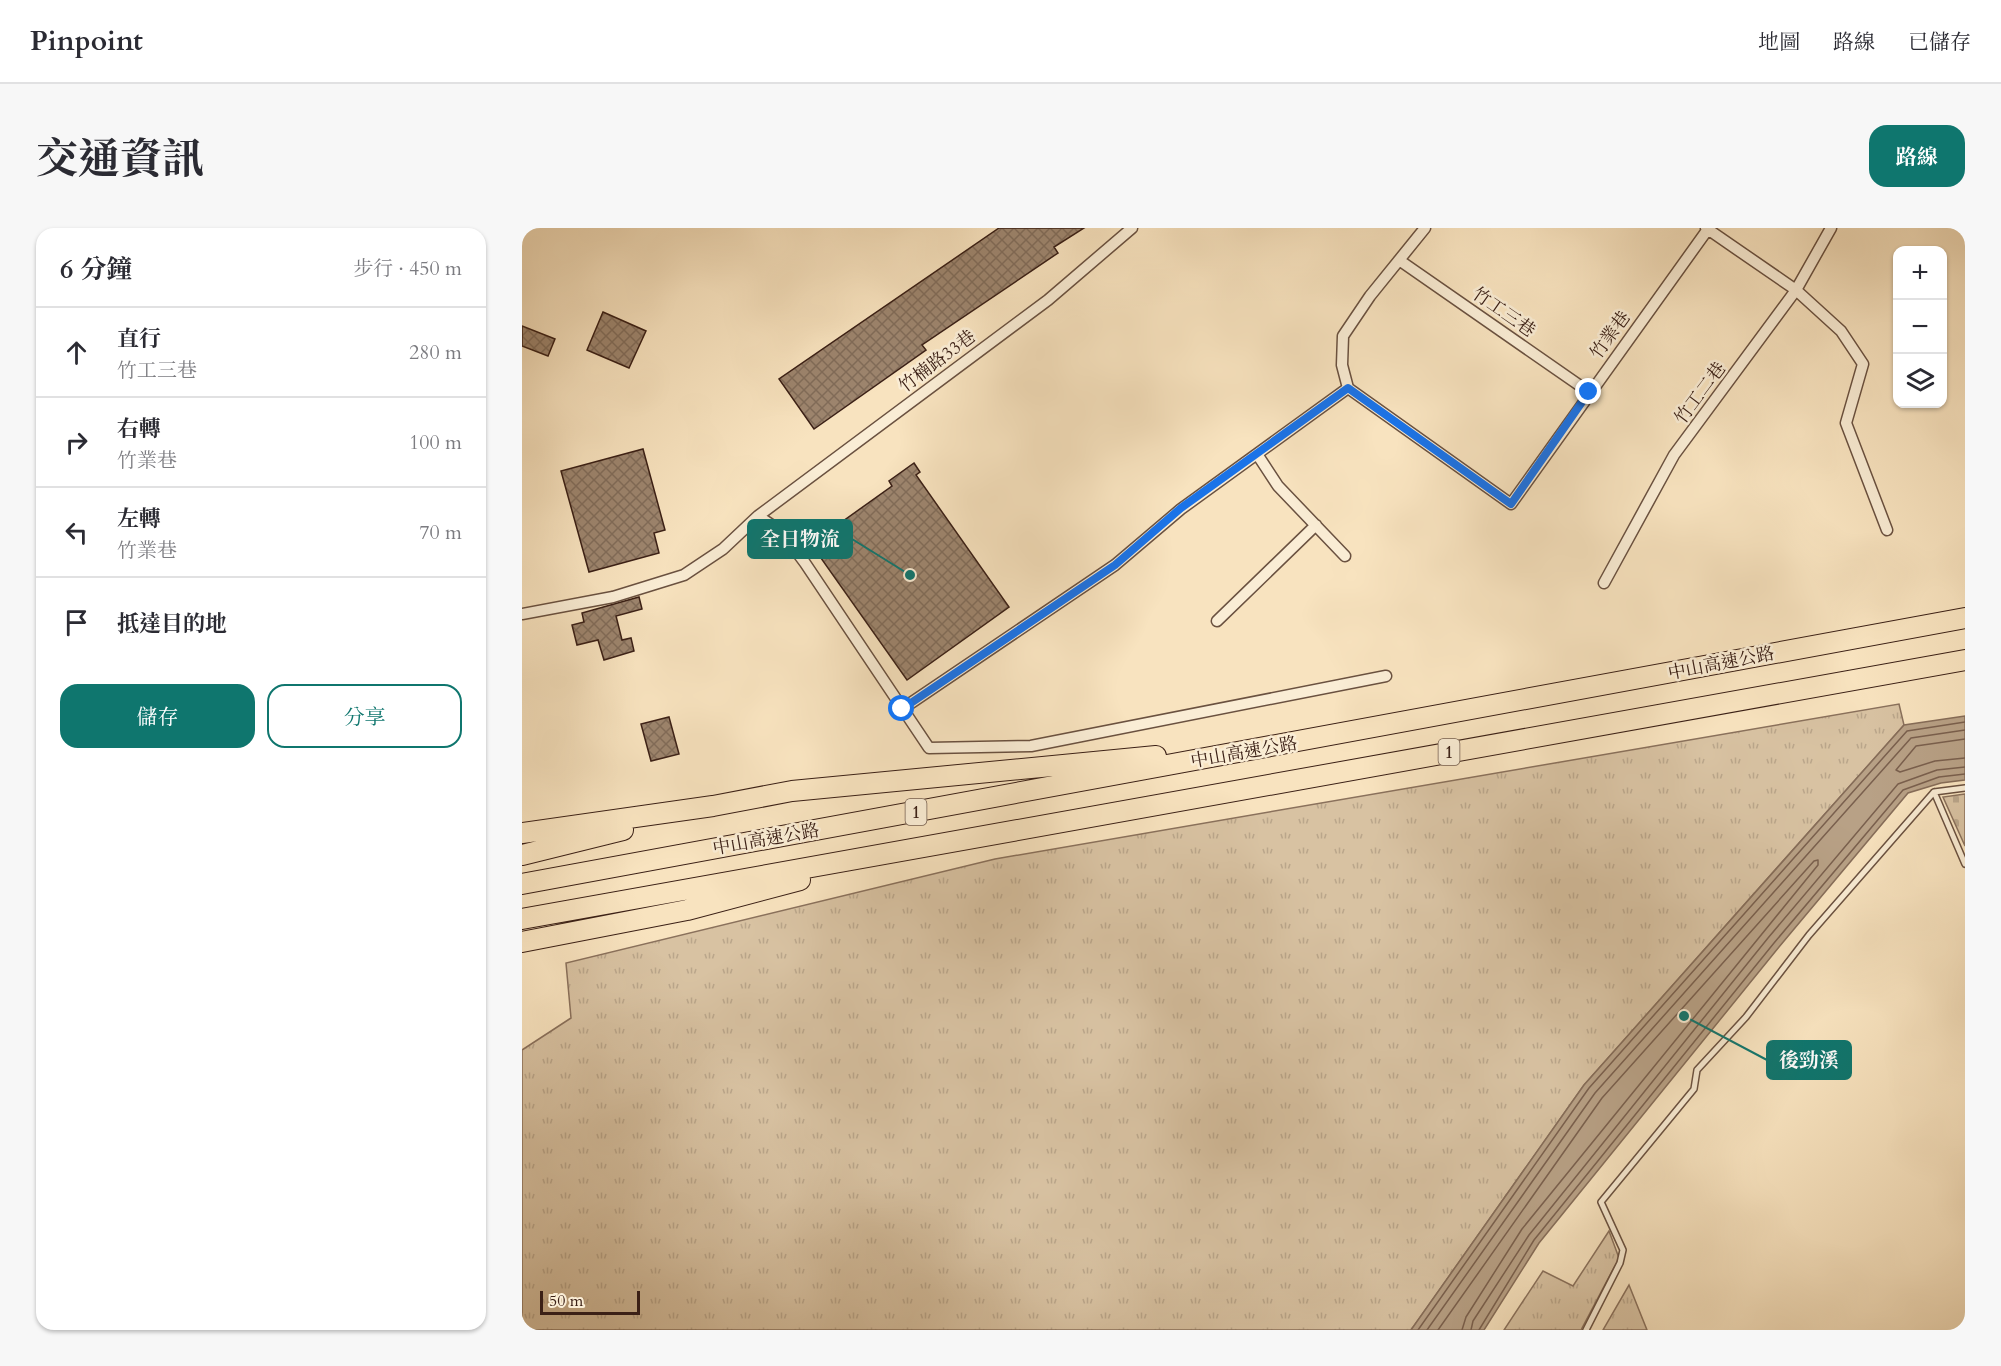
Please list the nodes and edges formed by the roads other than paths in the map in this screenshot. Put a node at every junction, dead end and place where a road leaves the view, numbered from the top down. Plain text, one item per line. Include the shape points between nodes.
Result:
1 (1132, 228) edge
2 (1425, 228) edge
3 (1831, 228) edge
4 (1707, 229) edge
5 (1399, 260) junction
6 (1796, 290) junction
7 (1348, 388) junction
8 (1589, 392) junction
9 (1257, 454) junction
10 (758, 516) junction
11 (1316, 525) junction
12 (1887, 530) dead end
13 (1345, 556) dead end
14 (1604, 583) dead end
15 (522, 614) edge
16 (1965, 618) edge
17 (1217, 621) dead end
18 (1965, 660) edge
19 (1386, 676) dead end
20 (902, 709) junction
21 (1311, 740) junction
22 (1965, 788) edge
23 (1934, 792) junction
24 (713, 806) junction
25 (522, 833) edge
26 (934, 844) junction
27 (522, 855) edge
28 (1965, 864) edge
29 (522, 884) edge
30 (522, 919) edge
31 (522, 942) edge
32 (1586, 1330) edge

1 - 10 street, 竹楠路33巷 via 1048,300
2 - 5 street
3 - 6 street, 竹工二巷
4 - 6 street, 竹業巷
4 - 8 street, 竹業巷
5 - 7 street via 1343,336 1342,365
5 - 8 street, 竹工三巷
6 - 12 street, 竹業巷 via 1841,331 1863,364 1846,423
6 - 14 street, 竹工二巷 via 1674,455
7 - 8 street, 竹業巷 via 1511,504
7 - 9 street
9 - 11 street via 1278,486
9 - 20 street via 1181,508 1115,565
10 - 15 street, 竹楠路33巷 via 723,549 684,575 613,597
10 - 20 street via 782,532
11 - 13 street
11 - 17 street
16 - 21 highway, 中山高速公路 / 1
18 - 26 highway, 中山高速公路 / 1
19 - 20 street via 1031,746 929,748
21 - 24 highway via 792,791
21 - 29 highway, 中山高速公路 / 1
22 - 23 lane
23 - 28 lane
23 - 32 lane via 1809,935 1746,1017 1701,1065 1694,1089 1601,1202 1623,1250
24 - 25 highway
24 - 27 highway
26 - 30 highway, 中山高速公路 / 1
26 - 31 highway via 687,910

